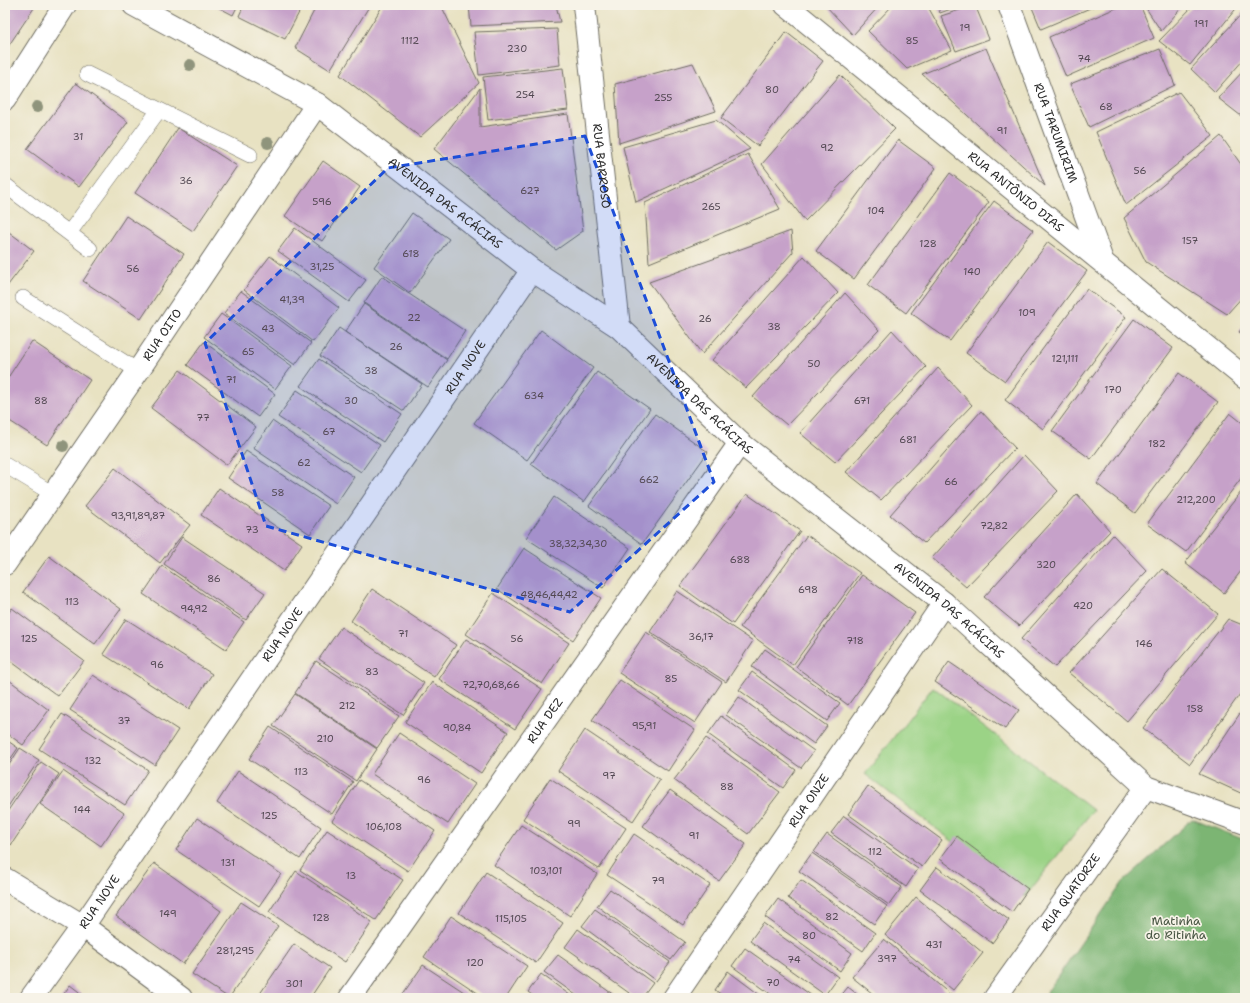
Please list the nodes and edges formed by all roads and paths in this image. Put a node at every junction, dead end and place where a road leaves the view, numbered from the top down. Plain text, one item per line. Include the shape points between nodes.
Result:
1 (64, 5) edge
2 (134, 5) edge
3 (584, 5) edge
4 (786, 5) edge
5 (1009, 5) edge
6 (87, 74) dead end
7 (5, 99) edge
8 (317, 104) junction
9 (159, 110) junction
10 (250, 155) dead end
11 (5, 185) edge
12 (69, 233) junction
13 (90, 249) dead end
14 (1102, 260) junction
15 (532, 270) junction
16 (23, 298) dead end
17 (618, 327) junction
18 (138, 371) junction
19 (1245, 378) edge
20 (740, 443) junction
21 (5, 465) edge
22 (53, 494) junction
23 (5, 564) edge
24 (944, 603) junction
25 (1146, 787) junction
26 (1245, 823) edge
27 (5, 878) edge
28 (83, 926) junction
29 (31, 998) edge
30 (181, 998) edge
31 (350, 998) edge
32 (674, 998) edge
33 (995, 998) edge

1 - 7 street
2 - 8 street, AVENIDA DAS ACÁCIAS
3 - 17 street, RUA BARROSO
4 - 14 street, RUA ANTÔNIO DIAS
5 - 14 street, RUA TARUMIRIM
6 - 9 lane
8 - 15 street, AVENIDA DAS ACÁCIAS
8 - 18 street, RUA OITO
9 - 10 lane
9 - 12 lane
11 - 12 lane
12 - 13 lane
14 - 19 street, RUA ANTÔNIO DIAS
15 - 17 street, AVENIDA DAS ACÁCIAS
15 - 28 street, RUA NOVE
16 - 18 lane
17 - 20 street, AVENIDA DAS ACÁCIAS
18 - 22 street, RUA OITO
20 - 24 street, AVENIDA DAS ACÁCIAS
20 - 31 street, RUA DEZ
21 - 22 lane
22 - 23 street, RUA OITO
24 - 25 street, AVENIDA DAS ACÁCIAS
24 - 32 street, RUA ONZE
25 - 26 street, AVENIDA DAS ACÁCIAS
25 - 33 street, RUA QUATORZE
27 - 28 street
28 - 29 street, RUA NOVE
28 - 30 street

